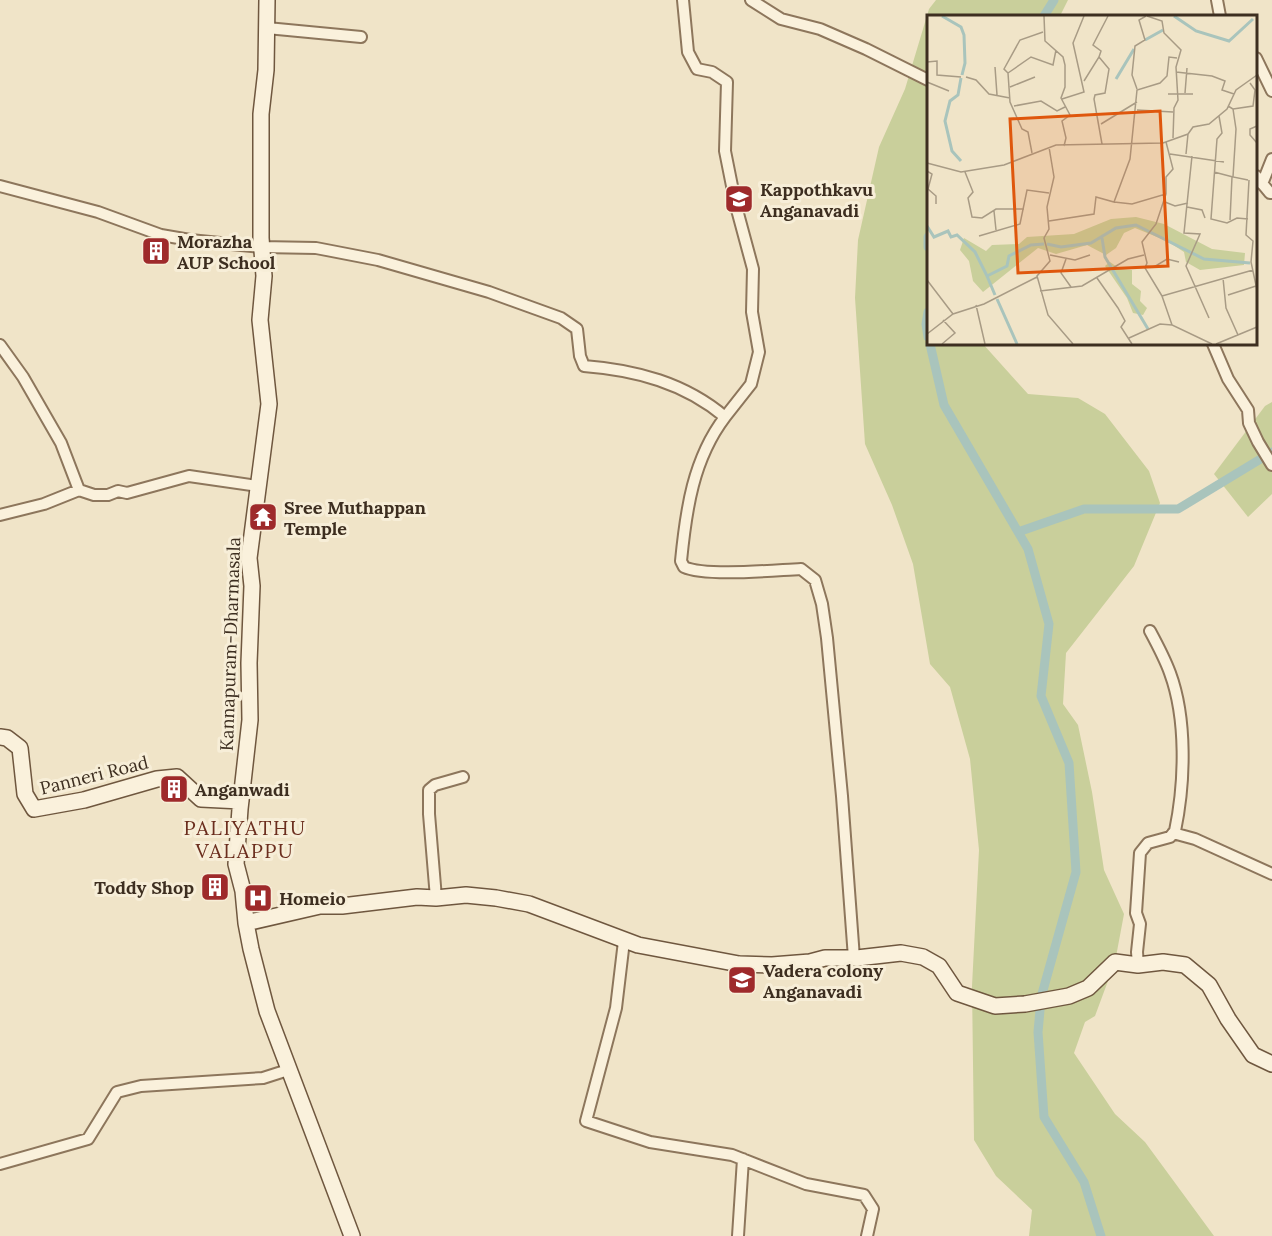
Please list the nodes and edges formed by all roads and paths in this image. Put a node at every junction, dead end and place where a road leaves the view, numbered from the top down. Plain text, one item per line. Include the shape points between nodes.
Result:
1 (267, 0) edge
2 (683, 0) edge
3 (751, 0) edge
4 (1217, 0) edge
5 (1220, 15) edge
6 (267, 28) junction
7 (361, 37) dead end
8 (1257, 60) edge
9 (927, 80) edge
10 (1272, 91) edge
11 (1272, 159) edge
12 (1259, 180) edge
13 (0, 186) edge
14 (1272, 193) edge
15 (261, 247) junction
16 (0, 345) edge
17 (1213, 345) edge
18 (725, 417) junction
19 (1268, 458) edge
20 (258, 486) junction
21 (79, 490) junction
22 (0, 515) edge
23 (1150, 631) dead end
24 (0, 737) edge
25 (463, 777) dead end
26 (241, 801) junction
27 (1173, 833) junction
28 (1272, 874) edge
29 (436, 898) junction
30 (246, 924) junction
31 (624, 941) junction
32 (854, 958) junction
33 (1138, 965) junction
34 (1272, 1064) edge
35 (288, 1070) junction
36 (743, 1159) junction
37 (0, 1164) edge
38 (352, 1236) edge
39 (738, 1236) edge
40 (867, 1236) edge

1 - 6 main road, Kannapuram-Dharmasala
2 - 18 street via 688,52 697,69 712,72 727,82 725,151 753,269 752,312 759,352 750,384
3 - 9 street via 781,19 820,29
4 - 5 street
6 - 7 street
6 - 15 main road, Kannapuram-Dharmasala via 261,114
8 - 10 street
11 - 12 street
12 - 14 street
13 - 15 street via 98,212 161,235
15 - 18 street via 316,248 378,260 532,307 577,329 584,366 644,374 681,389
15 - 20 main road, Kannapuram-Dharmasala via 264,276 260,320 269,404
16 - 21 street via 61,443
17 - 19 street
18 - 32 street via 697,468 688,502 681,561 684,567 732,572 801,568 815,580 831,670
20 - 21 street via 189,476 127,493 94,495
20 - 26 main road, Kannapuram-Dharmasala via 249,558 250,720
21 - 22 street
23 - 27 street via 1170,672 1178,700 1183,754
24 - 26 main road, Panneri Road via 20,748 25,794 34,809 177,777 201,799
25 - 29 street via 429,790
26 - 30 main road, Kannapuram-Dharmasala via 236,864
27 - 28 street
27 - 33 street via 1148,843 1140,853 1136,907 1140,924
29 - 30 main road via 320,906
29 - 31 main road via 466,895 529,904
30 - 35 main road, Kannapuram-Dharmasala via 267,1011
31 - 32 main road via 739,964
31 - 36 street via 616,1008 586,1120 650,1142
32 - 33 main road via 901,953 923,957 939,966 957,993 995,1006 1070,996 1088,988 1115,962
33 - 34 main road via 1185,965 1209,985 1253,1055
35 - 37 street via 263,1078 141,1086 117,1092 88,1139
35 - 38 main road, Kannapuram-Dharmasala
36 - 39 street
36 - 40 street via 806,1184 864,1195 873,1209

